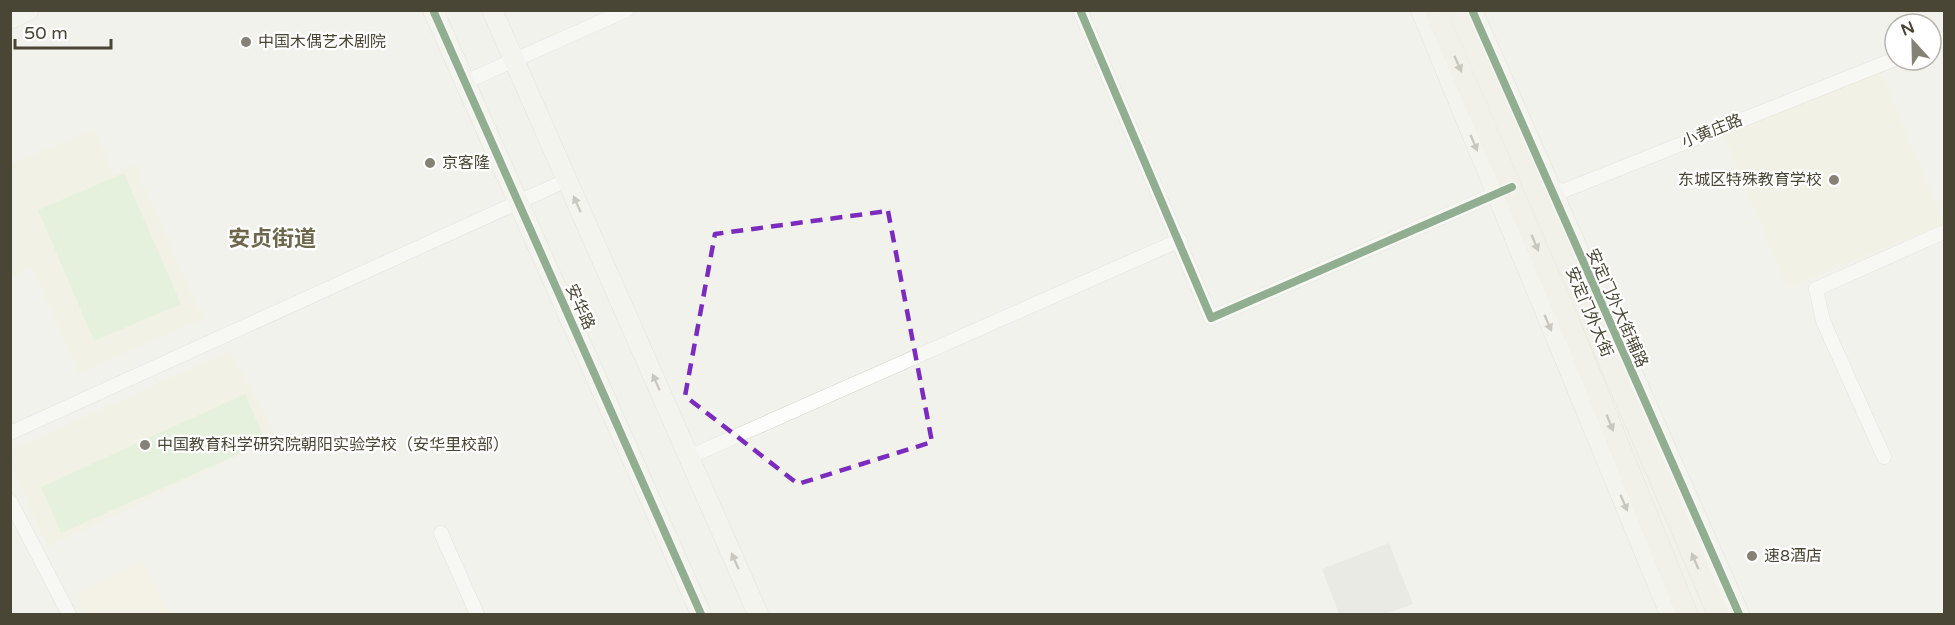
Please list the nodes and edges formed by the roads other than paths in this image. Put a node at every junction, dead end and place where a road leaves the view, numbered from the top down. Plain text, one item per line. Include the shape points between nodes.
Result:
1 (29, 10) edge
2 (433, 10) edge
3 (492, 10) edge
4 (627, 10) edge
5 (1080, 10) edge
6 (1420, 10) edge
7 (1435, 10) edge
8 (1458, 10) edge
9 (1472, 10) edge
10 (10, 19) edge
11 (514, 61) junction
12 (1883, 64) edge
13 (465, 82) junction
14 (567, 180) junction
15 (1521, 186) junction
16 (518, 201) junction
17 (1944, 232) edge
18 (1180, 240) junction
19 (10, 433) edge
20 (689, 457) junction
21 (1884, 457) dead end
22 (10, 501) edge
23 (441, 533) dead end
24 (69, 615) edge
25 (477, 615) edge
26 (701, 615) edge
27 (758, 615) edge
28 (1670, 615) edge
29 (1687, 615) edge
30 (1718, 615) edge
31 (1739, 615) edge

1 - 10 street
2 - 13 street, 安华路
3 - 11 street
4 - 11 street
5 - 18 street
6 -> 15 street, 安定门外大街辅路
7 -> 15 main road, 安定门外大街
8 - 15 main road, 安定门外大街
9 - 15 street, 安定门外大街辅路
11 - 13 street
11 - 14 street
12 - 15 street, 小黄庄路 via 1563,191
13 - 16 street, 安华路
14 - 16 street
20 -> 14 street
15 - 18 street via 1211,318
15 -> 28 street, 安定门外大街辅路
15 -> 29 main road, 安定门外大街
30 -> 15 main road, 安定门外大街
15 - 31 street, 安定门外大街辅路
16 - 19 street
16 - 26 street, 安华路
17 - 21 street via 1816,290 1823,321
18 - 20 street
27 -> 20 street
22 - 24 street
23 - 25 street

